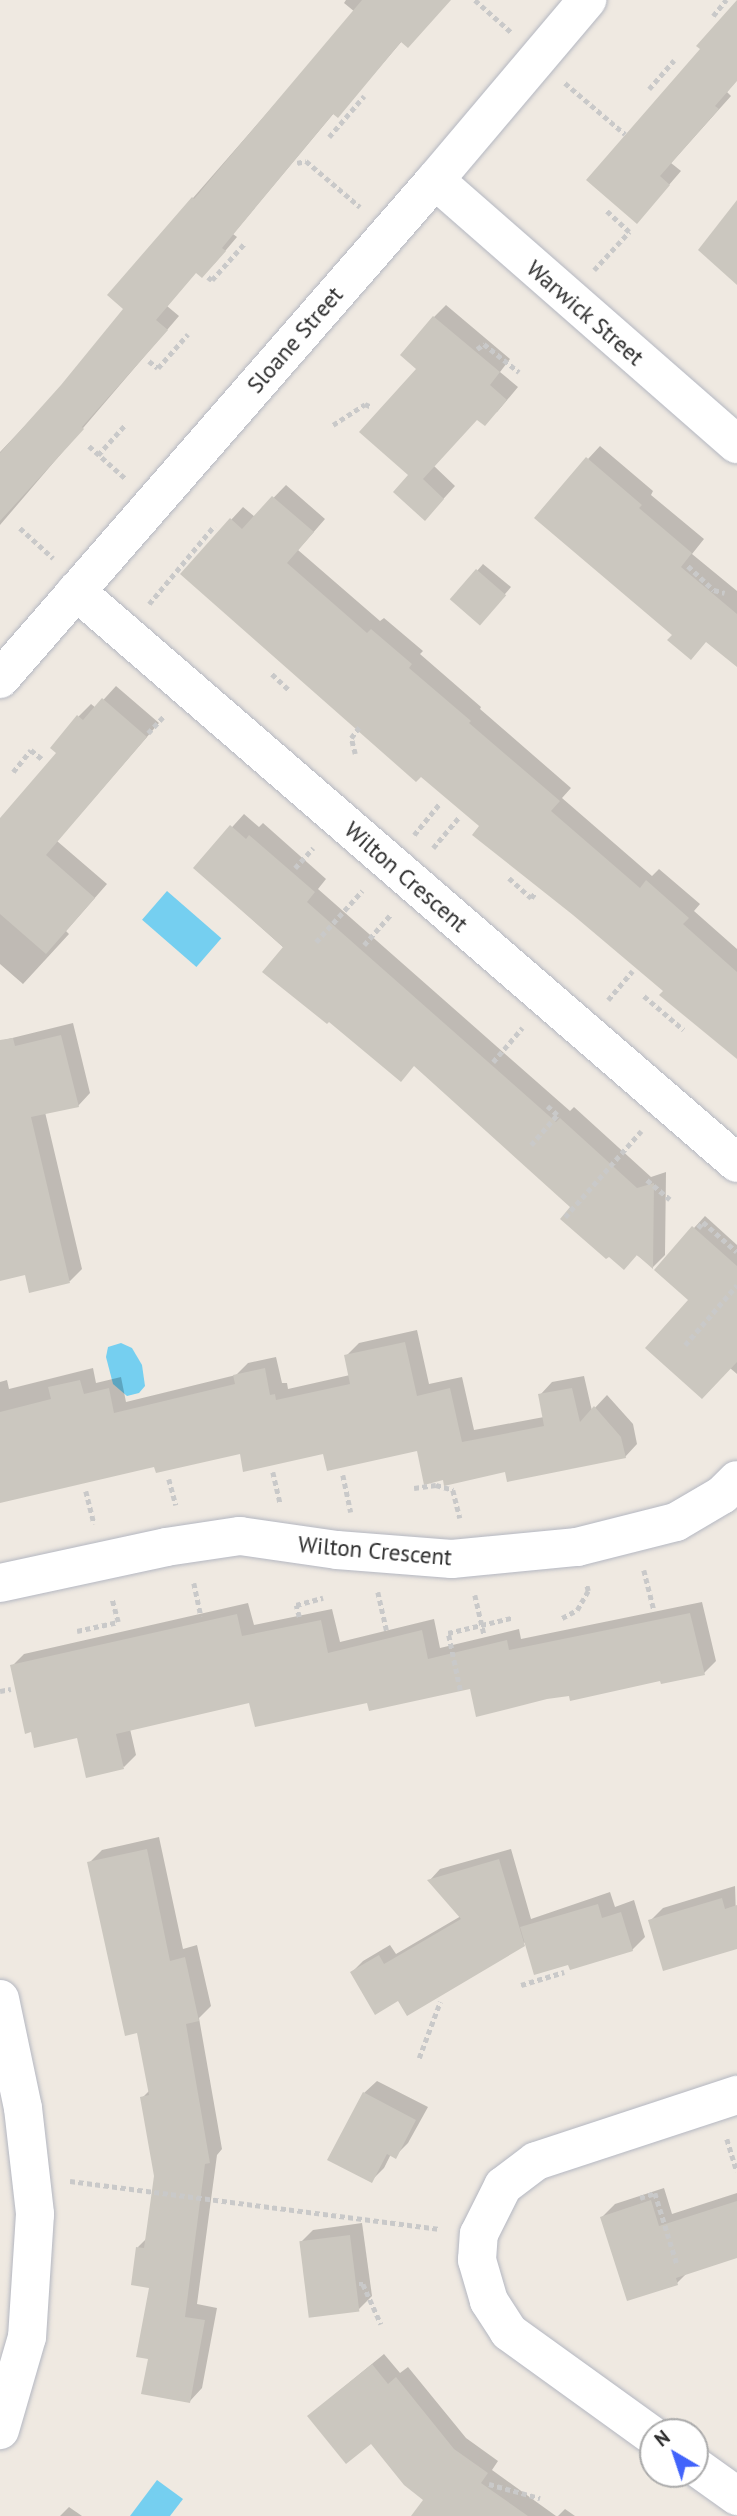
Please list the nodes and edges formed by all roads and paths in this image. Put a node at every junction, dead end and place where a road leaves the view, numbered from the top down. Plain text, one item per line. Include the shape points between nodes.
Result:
1 (475, 0) edge
2 (587, 0) edge
3 (726, 0) edge
4 (713, 16) dead end
5 (517, 38) dead end
6 (674, 60) dead end
7 (561, 80) dead end
8 (649, 89) dead end
9 (364, 96) dead end
10 (625, 134) dead end
11 (329, 137) dead end
12 (297, 163) dead end
13 (435, 180) junction
14 (605, 210) dead end
15 (366, 212) dead end
16 (244, 244) dead end
17 (208, 277) dead end
18 (568, 300) junction
19 (188, 334) dead end
20 (477, 349) dead end
21 (149, 361) dead end
22 (519, 372) dead end
23 (372, 407) dead end
24 (125, 425) dead end
25 (333, 425) dead end
26 (737, 444) edge
27 (89, 446) dead end
28 (99, 455) junction
29 (127, 480) dead end
30 (214, 526) dead end
31 (20, 528) dead end
32 (688, 566) dead end
33 (66, 576) junction
34 (724, 593) dead end
35 (141, 613) dead end
36 (272, 674) dead end
37 (0, 679) edge
38 (289, 690) dead end
39 (170, 708) dead end
40 (360, 726) dead end
41 (148, 733) dead end
42 (355, 754) dead end
43 (42, 759) dead end
44 (13, 772) dead end
45 (440, 803) dead end
46 (459, 817) dead end
47 (321, 839) dead end
48 (408, 842) dead end
49 (425, 857) dead end
50 (295, 868) dead end
51 (509, 878) dead end
52 (371, 881) dead end
53 (535, 893) dead end
54 (399, 906) dead end
55 (316, 942) dead end
56 (364, 945) dead end
57 (632, 971) dead end
58 (644, 996) dead end
59 (600, 1009) dead end
60 (530, 1019) dead end
61 (684, 1030) dead end
62 (492, 1062) dead end
63 (547, 1106) dead end
64 (649, 1122) dead end
65 (531, 1145) dead end
66 (737, 1163) edge
67 (647, 1180) dead end
68 (670, 1199) dead end
69 (565, 1217) dead end
70 (698, 1228) dead end
71 (737, 1252) edge
72 (737, 1285) edge
73 (685, 1345) dead end
74 (273, 1472) dead end
75 (343, 1475) dead end
76 (169, 1479) dead end
77 (737, 1480) edge
78 (414, 1488) dead end
79 (86, 1491) dead end
80 (281, 1505) dead end
81 (177, 1510) dead end
82 (353, 1522) dead end
83 (461, 1522) dead end
84 (97, 1537) dead end
85 (642, 1562) dead end
86 (192, 1572) dead end
87 (584, 1573) dead end
88 (375, 1579) dead end
89 (0, 1583) edge
90 (472, 1586) dead end
91 (110, 1590) dead end
92 (323, 1598) dead end
93 (654, 1610) dead end
94 (201, 1616) dead end
95 (299, 1616) dead end
96 (511, 1618) dead end
97 (562, 1618) dead end
98 (482, 1625) junction
99 (77, 1631) dead end
100 (387, 1632) dead end
101 (484, 1634) dead end
102 (11, 1689) dead end
103 (460, 1690) dead end
104 (0, 1691) edge
105 (564, 1972) dead end
106 (521, 1985) dead end
107 (0, 1999) edge
108 (440, 2002) dead end
109 (419, 2058) dead end
110 (737, 2095) edge
111 (33, 2178) junction
112 (640, 2198) dead end
113 (479, 2234) junction
114 (677, 2264) dead end
115 (359, 2284) dead end
116 (381, 2324) dead end
117 (639, 2426) edge
118 (0, 2430) edge
119 (709, 2476) edge
120 (489, 2484) dead end
121 (737, 2497) edge
122 (540, 2498) dead end

1 - 5 path
2 - 13 street, Sloane Street
3 - 4 path
6 - 8 path
7 - 10 path
9 - 11 path
12 - 15 path via 306,161
13 - 18 street, Warwick Street
13 - 33 street, Sloane Street
14 - 18 path via 629,232
16 - 17 path via 212,280
18 - 26 street, Warwick Street
19 - 21 path via 158,368
20 - 22 path via 484,344
23 - 25 path via 365,404
24 - 28 path
27 - 28 path
28 - 29 path
30 - 35 path
31 - 33 path
32 - 34 path via 714,590
33 - 37 street, Sloane Street
33 - 66 street, Wilton Crescent
36 - 38 path
39 - 41 path
40 - 42 path via 351,738
43 - 44 path via 31,750
45 - 48 path
46 - 49 path
47 - 50 path
51 - 53 path via 531,898
52 - 55 path
54 - 56 path
57 - 59 path
58 - 61 path
60 - 62 path
63 - 65 path via 557,1115
64 - 69 path
67 - 68 path
70 - 71 path via 703,1222
72 - 73 path
74 - 80 path
75 - 82 path
76 - 81 path
77 - 89 street, Wilton Crescent via 722,1495 677,1522 577,1547 452,1559 240,1536
78 - 83 path via 436,1485 453,1490
79 - 84 path
85 - 93 path
86 - 94 path
87 - 97 path via 588,1591 577,1610
88 - 100 path
90 - 98 path
91 - 99 path via 118,1622
92 - 95 path via 296,1605
96 - 98 path
98 - 101 path
98 - 103 path via 448,1633
102 - 104 path
105 - 106 path
107 - 111 street
108 - 109 path
110 - 113 street via 536,2161 503,2186
111 - 113 path
111 - 118 street via 34,2263 27,2337
112 - 114 path via 655,2193
113 - 117 street via 477,2260 489,2301 509,2332
115 - 116 path via 363,2284
119 - 121 street
120 - 122 path

